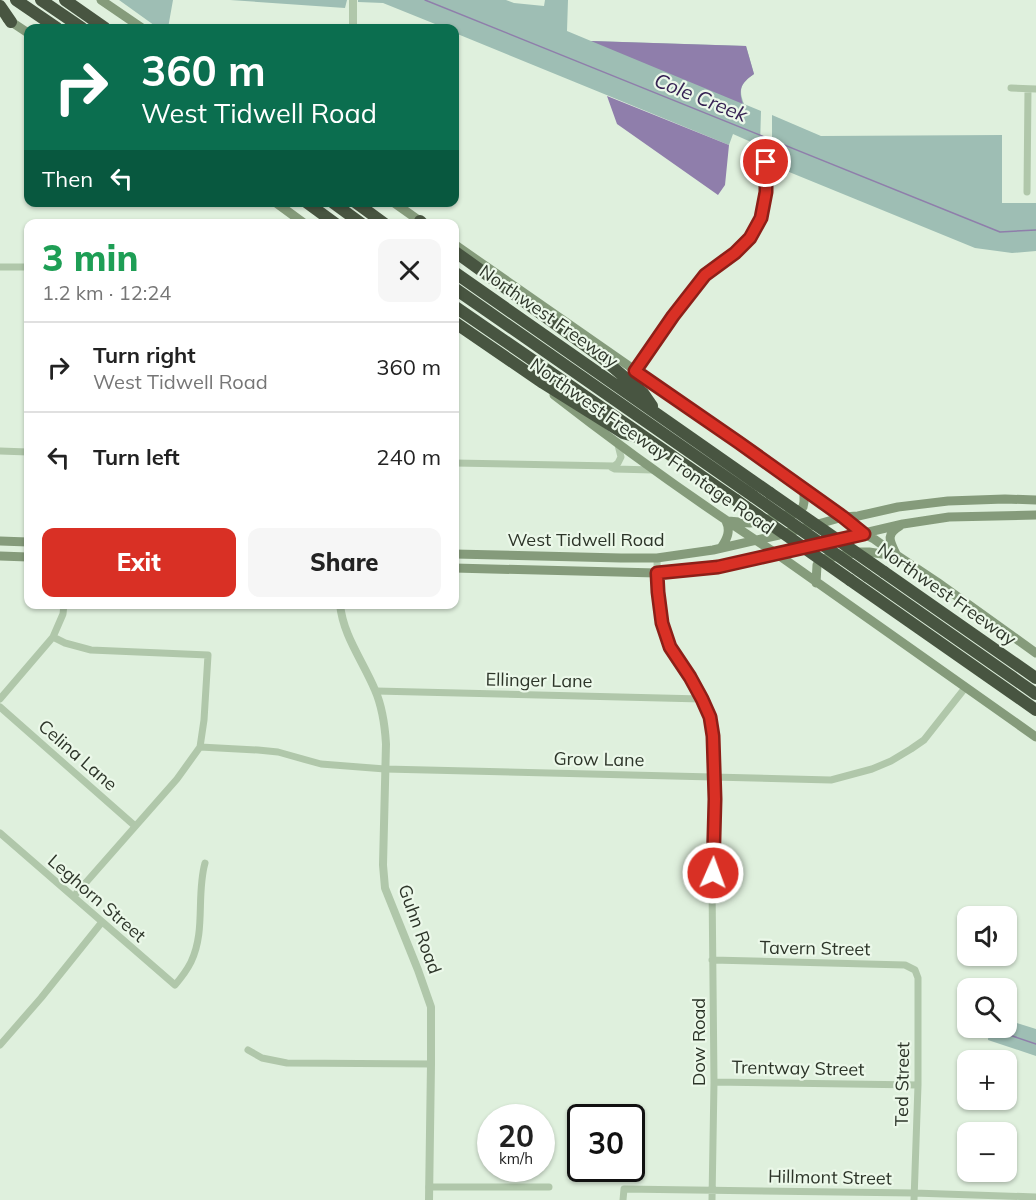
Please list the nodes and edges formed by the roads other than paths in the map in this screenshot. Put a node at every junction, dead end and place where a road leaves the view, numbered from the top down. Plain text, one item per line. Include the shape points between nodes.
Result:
1 (16, 0) edge
2 (41, 0) edge
3 (64, 0) edge
4 (101, 0) edge
5 (353, 0) edge
6 (0, 6) edge
7 (0, 14) edge
8 (11, 22) junction
9 (51, 24) edge
10 (76, 24) edge
11 (99, 24) edge
12 (136, 24) edge
13 (353, 24) edge
14 (24, 30) edge
15 (1011, 88) dead end
16 (1032, 89) edge
17 (766, 162) dead end
18 (1027, 172) junction
19 (1036, 172) edge
20 (1027, 192) dead end
21 (282, 207) edge
22 (313, 207) edge
23 (339, 207) edge
24 (362, 207) edge
25 (400, 207) edge
26 (298, 219) edge
27 (329, 219) edge
28 (355, 219) edge
29 (378, 219) edge
30 (416, 219) edge
31 (459, 248) edge
32 (459, 255) edge
33 (0, 267) edge
34 (24, 267) edge
35 (459, 275) edge
36 (459, 291) edge
37 (459, 309) edge
38 (459, 325) edge
39 (459, 332) edge
40 (635, 371) junction
41 (655, 412) junction
42 (651, 441) junction
43 (618, 445) junction
44 (0, 451) edge
45 (24, 452) edge
46 (459, 463) edge
47 (608, 466) junction
48 (653, 470) junction
49 (804, 490) junction
50 (1036, 500) edge
51 (948, 501) junction
52 (1036, 515) edge
53 (843, 517) junction
54 (950, 517) junction
55 (726, 520) junction
56 (903, 524) junction
57 (864, 534) junction
58 (756, 540) junction
59 (0, 541) edge
60 (24, 542) edge
61 (721, 548) junction
62 (459, 554) edge
63 (777, 554) junction
64 (0, 556) edge
65 (554, 556) junction
66 (898, 556) junction
67 (24, 557) edge
68 (657, 558) junction
69 (459, 568) edge
70 (552, 570) junction
71 (657, 573) junction
72 (816, 583) junction
73 (64, 609) edge
74 (340, 609) edge
75 (53, 637) junction
76 (1036, 653) edge
77 (1036, 678) edge
78 (965, 688) junction
79 (376, 691) junction
80 (1036, 694) edge
81 (0, 699) edge
82 (702, 699) junction
83 (0, 707) edge
84 (1036, 710) edge
85 (1036, 737) edge
86 (200, 747) junction
87 (385, 769) junction
88 (714, 776) junction
89 (135, 826) junction
90 (0, 833) edge
91 (205, 863) dead end
92 (713, 873) dead end
93 (712, 883) dead end
94 (74, 896) junction
95 (102, 922) junction
96 (712, 960) junction
97 (915, 970) joint
98 (0, 1045) edge
99 (248, 1050) dead end
100 (431, 1064) junction
101 (714, 1082) junction
102 (918, 1085) junction
103 (429, 1187) junction
104 (549, 1187) dead end
105 (712, 1190) junction
106 (914, 1197) edge
107 (1036, 1197) edge
108 (429, 1200) edge
109 (623, 1200) edge
110 (712, 1200) edge

1 - 9 highway
2 - 10 highway
3 - 11 highway
4 - 12 main road
5 - 13 street
6 - 8 highway
7 - 8 main road
8 - 14 main road
15 - 16 street
16 - 18 street
17 - 40 street via 761,218 750,238 705,275
18 - 19 street
18 - 20 street
21 - 26 main road
22 - 27 highway
23 - 28 highway
24 - 29 highway
25 - 30 main road
31 - 40 main road
32 - 41 highway via 601,357 643,393
33 - 34 street
35 - 41 highway, Northwest Freeway
36 - 80 highway, bridge
37 - 42 highway
38 - 42 highway via 623,434
39 - 43 main road, Northwest Freeway Frontage Road via 550,393
40 - 49 main road
41 - 77 highway, Northwest Freeway, bridge
42 - 84 highway, bridge
43 - 47 street via 621,459
43 - 48 main road, Northwest Freeway Frontage Road
44 - 45 street
46 - 47 street
47 - 48 street
48 - 55 main road, Northwest Freeway Frontage Road
49 - 53 main road
49 - 55 main road via 803,507 796,513 750,524
50 - 51 main road, West Tidwell Road
51 - 53 main road, West Tidwell Road
51 - 54 main road
52 - 54 main road, West Tidwell Road
53 - 57 main road
53 - 58 main road, West Tidwell Road
54 - 56 main road, West Tidwell Road
55 - 58 main road, Northwest Freeway Frontage Road
55 - 61 main road via 729,531
56 - 57 main road, West Tidwell Road
56 - 66 main road via 890,537
57 - 63 main road, West Tidwell Road
57 - 66 main road
58 - 61 main road, West Tidwell Road
58 - 63 main road, Northwest Freeway Frontage Road
59 - 60 main road
61 - 68 main road, West Tidwell Road
62 - 65 main road, West Tidwell Road
63 - 71 main road, West Tidwell Road via 718,567
63 - 72 main road, Northwest Freeway Frontage Road
64 - 67 main road
65 - 68 main road, West Tidwell Road
65 - 70 main road
66 - 72 main road via 865,551 824,559 817,565
66 - 76 main road
68 - 71 street
69 - 70 main road, West Tidwell Road
70 - 71 main road, West Tidwell Road
71 - 82 street via 662,623 670,647
72 - 78 main road, Northwest Freeway Frontage Road
73 - 75 street
74 - 79 street, Guhn Road via 346,630
75 - 81 street
75 - 86 street via 91,650 207,655
78 - 85 main road, Northwest Freeway Frontage Road
78 - 88 street, Grow Lane via 924,740 872,769 831,780
79 - 82 street, Ellinger Lane
79 - 87 street, Guhn Road via 385,729
82 - 88 street via 714,738
83 - 89 street, Celina Lane
86 - 87 street, Grow Lane via 278,752 321,764
86 - 89 street
87 - 88 street, Grow Lane
87 - 100 street, Guhn Road via 385,888 431,1007
88 - 92 street
89 - 94 street
90 - 94 street, Leghorn Street
91 - 95 street, Leghorn Street via 195,952 175,985
93 - 96 street, Dow Road
94 - 95 street, Leghorn Street
95 - 98 street
96 - 97 street, Tavern Street via 905,965
96 - 101 street, Dow Road
97 - 102 street, Ted Street
99 - 100 street via 287,1064
100 - 103 street, Guhn Road
101 - 102 street, Trentway Street
101 - 105 street, Dow Road
102 - 106 street, Ted Street
103 - 104 street
103 - 108 street, Guhn Road
105 - 106 street, Hillmont Street
105 - 109 street, Hillmont Street via 624,1189
105 - 110 street, Dow Road
106 - 107 street, Hillmont Street

